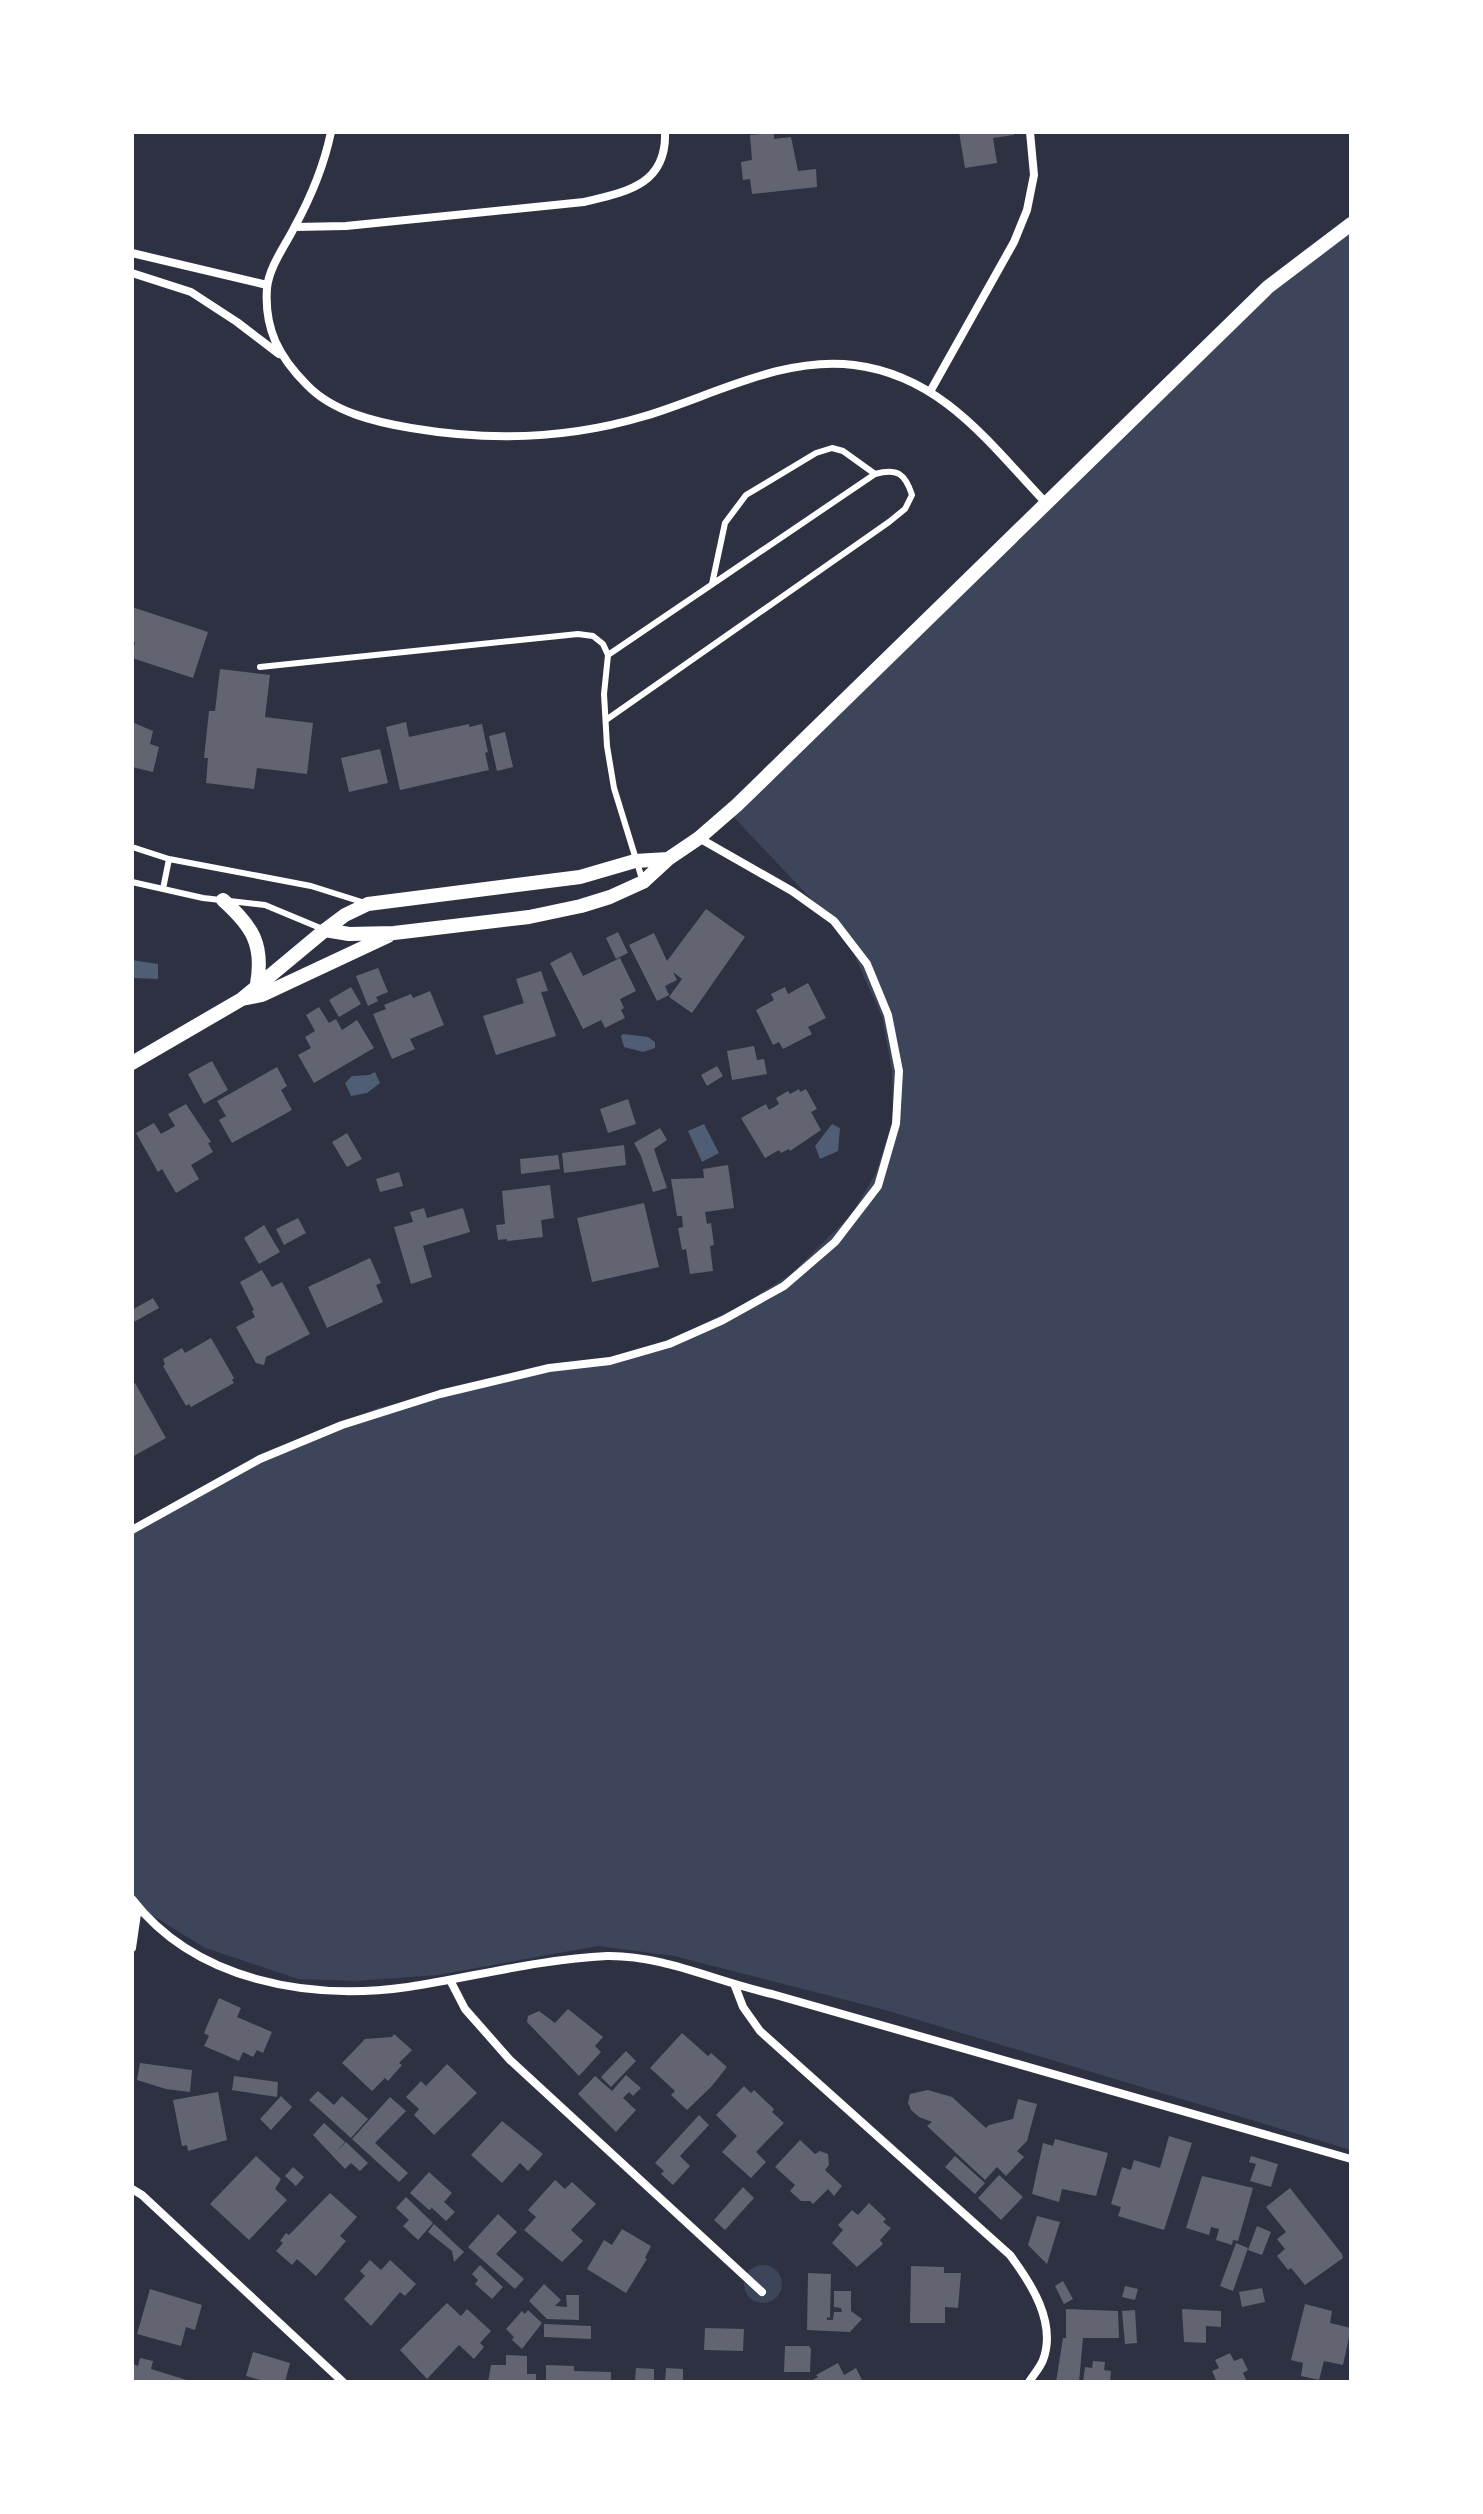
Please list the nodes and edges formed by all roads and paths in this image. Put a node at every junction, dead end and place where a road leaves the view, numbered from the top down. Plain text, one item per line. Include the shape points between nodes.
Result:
1 (331, 132) edge
2 (665, 132) edge
3 (1030, 132) edge
4 (1351, 224) edge
5 (295, 227) junction
6 (132, 253) edge
7 (132, 273) edge
8 (267, 285) junction
9 (279, 354) junction
10 (931, 390) junction
11 (875, 474) junction
12 (1046, 503) junction
13 (712, 584) junction
14 (608, 655) junction
15 (260, 667) dead end
16 (606, 720) junction
17 (699, 838) junction
18 (132, 847) edge
19 (169, 859) junction
20 (668, 859) junction
21 (635, 861) junction
22 (132, 882) edge
23 (643, 882) junction
24 (163, 889) junction
25 (223, 900) junction
26 (368, 904) junction
27 (325, 930) junction
28 (394, 933) junction
29 (257, 984) junction
30 (242, 999) junction
31 (132, 1063) edge
32 (132, 1530) edge
33 (132, 1899) edge
34 (138, 1907) junction
35 (132, 1948) edge
36 (450, 1980) junction
37 (735, 1986) junction
38 (1351, 2159) edge
39 (132, 2189) edge
40 (762, 2292) dead end
41 (343, 2382) edge
42 (1029, 2382) edge

1 - 5 street via 319,178
2 - 5 street via 661,162 650,177 616,194 584,202
3 - 10 street via 1034,175 1027,210
4 - 12 street via 1268,287
5 - 8 street
6 - 8 street
7 - 9 street via 191,292
8 - 9 street
9 - 10 street via 315,394 333,405 403,427 469,436 584,430 642,417 770,373 822,364 884,371
10 - 12 street
11 - 13 lane
11 - 13 lane via 832,448 746,495 725,523
11 - 16 lane via 888,470 908,482 912,495 905,509
12 - 17 street
13 - 14 lane
14 - 15 lane via 593,636 578,634
14 - 16 lane
16 - 21 lane via 614,788
17 - 20 street
17 - 32 street via 834,921 867,964 888,1015 899,1071 896,1124 878,1186 835,1242 784,1286 669,1344 610,1361 549,1368 440,1394 342,1425 260,1459
18 - 19 lane
19 - 24 lane
19 - 26 lane via 311,886
20 - 21 street
20 - 23 street
21 - 23 lane
21 - 26 street via 580,877
22 - 24 lane
23 - 28 street via 610,897 529,917
24 - 25 lane
25 - 27 lane via 265,905
25 - 29 street via 255,937
26 - 27 street
27 - 28 street
27 - 29 street
28 - 30 street via 262,995
29 - 30 street
30 - 31 street
33 - 34 street
34 - 35 street
34 - 36 street via 188,1952 230,1972 295,1987 359,1990
36 - 37 street via 582,1958 628,1956
36 - 40 street via 465,2009 510,2060
37 - 38 street
37 - 42 street via 760,2031 1010,2255 1030,2282 1046,2324 1043,2359
39 - 41 street

